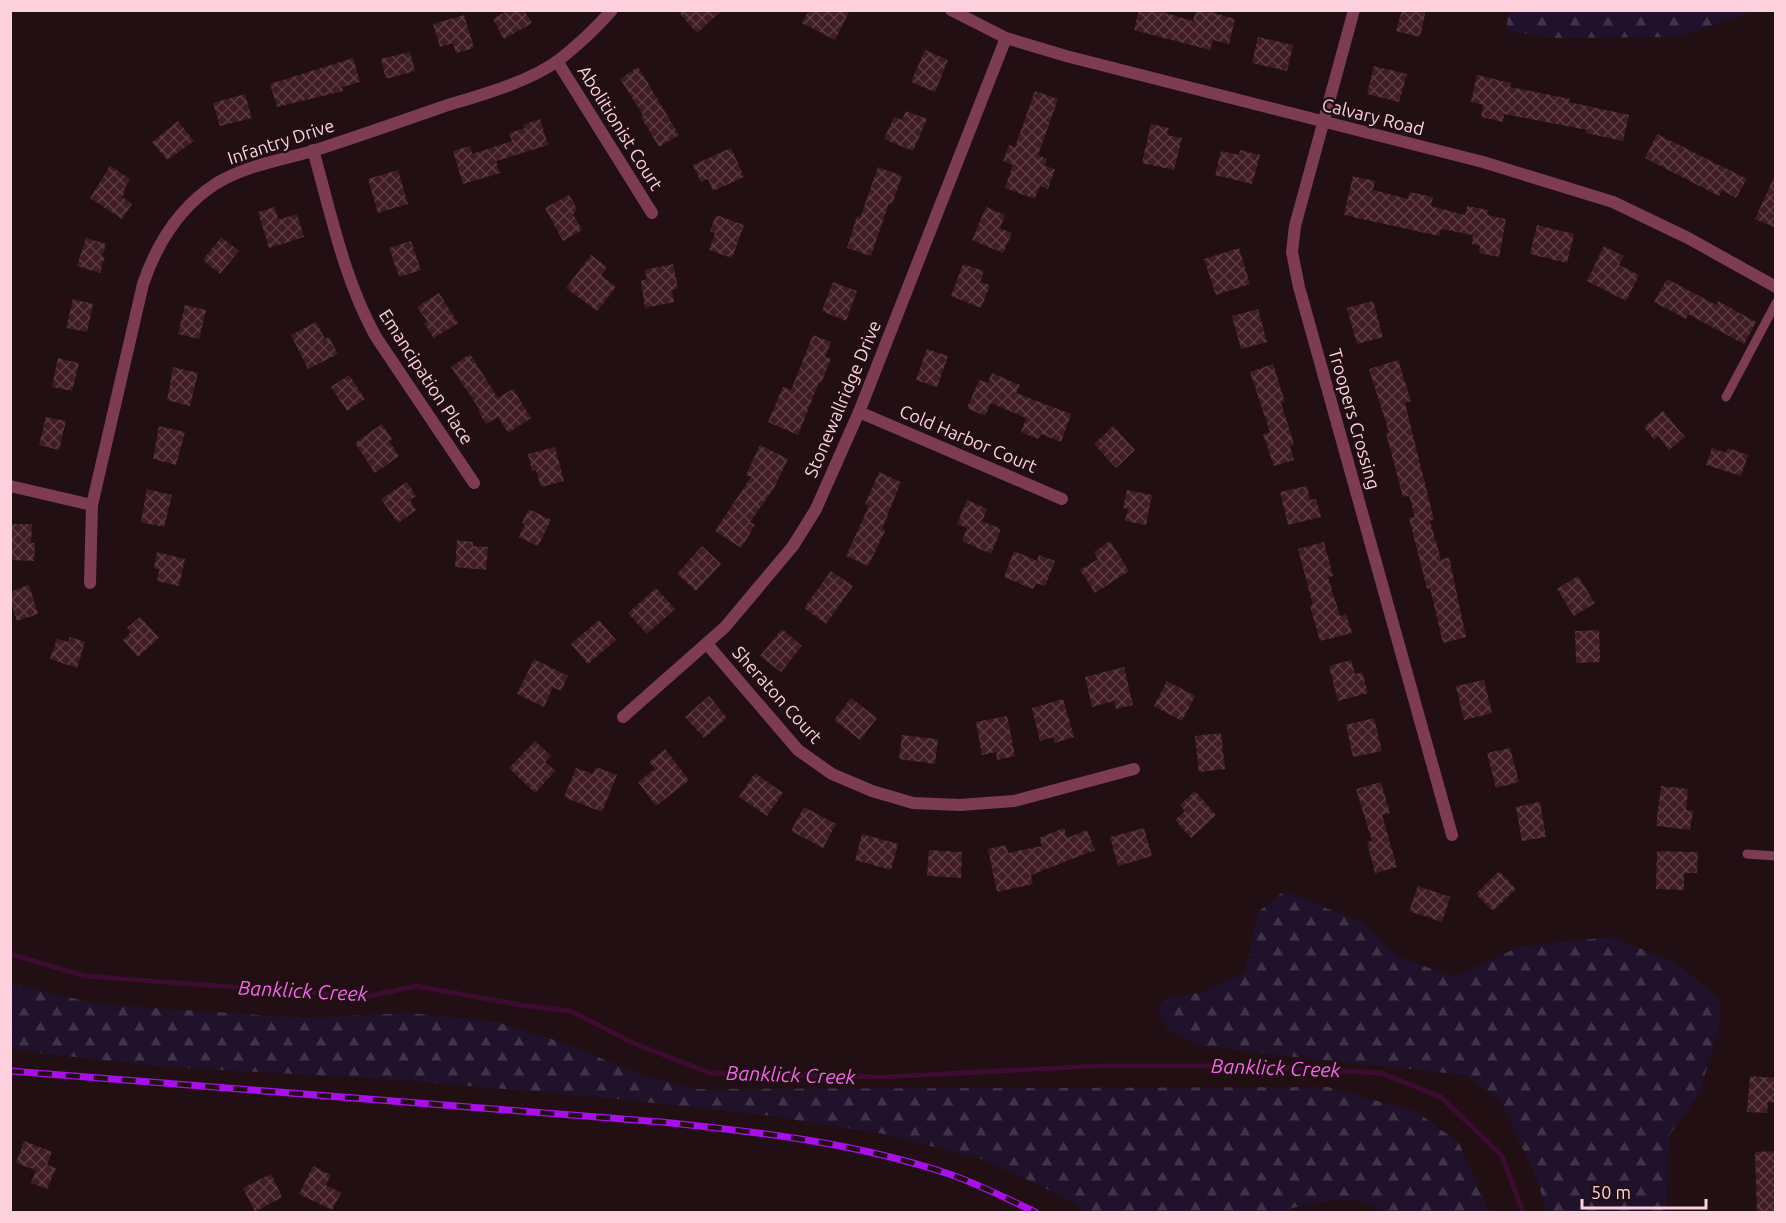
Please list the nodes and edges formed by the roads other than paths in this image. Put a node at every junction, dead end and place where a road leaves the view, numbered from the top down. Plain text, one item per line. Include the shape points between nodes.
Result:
1 (612, 10) edge
2 (951, 10) edge
3 (1354, 10) edge
4 (1006, 38) junction
5 (557, 61) junction
6 (1322, 123) junction
7 (314, 150) junction
8 (652, 213) dead end
9 (1776, 286) edge
10 (1776, 303) edge
11 (1726, 397) dead end
12 (860, 412) junction
13 (474, 483) dead end
14 (10, 486) edge
15 (1062, 499) dead end
16 (92, 505) junction
17 (90, 583) dead end
18 (707, 644) junction
19 (623, 717) dead end
20 (1134, 769) dead end
21 (1452, 834) dead end
22 (1747, 854) dead end
23 (1776, 856) edge

1 - 5 street, Infantry Drive
2 - 4 street, Calvary Road
3 - 6 street, Troopers Crossing
4 - 6 street, Calvary Road
4 - 12 street, Stonewallridge Drive
5 - 7 street, Infantry Drive via 511,85
5 - 8 street, Abolitionist Court
6 - 9 street, Calvary Road via 1483,162 1613,201
6 - 21 street, Troopers Crossing via 1292,252
7 - 13 street, Emancipation Place via 362,313
7 - 16 street, Infantry Drive via 247,168 216,184 191,204 161,240 143,284
10 - 11 lane
12 - 15 street, Cold Harbor Court
12 - 18 street, Stonewallridge Drive via 816,509 793,546
14 - 16 street
16 - 17 street, Infantry Drive
18 - 19 street, Stonewallridge Drive
18 - 20 street, Sheraton Court via 798,750 832,774 913,803 960,806 1014,801
22 - 23 lane

